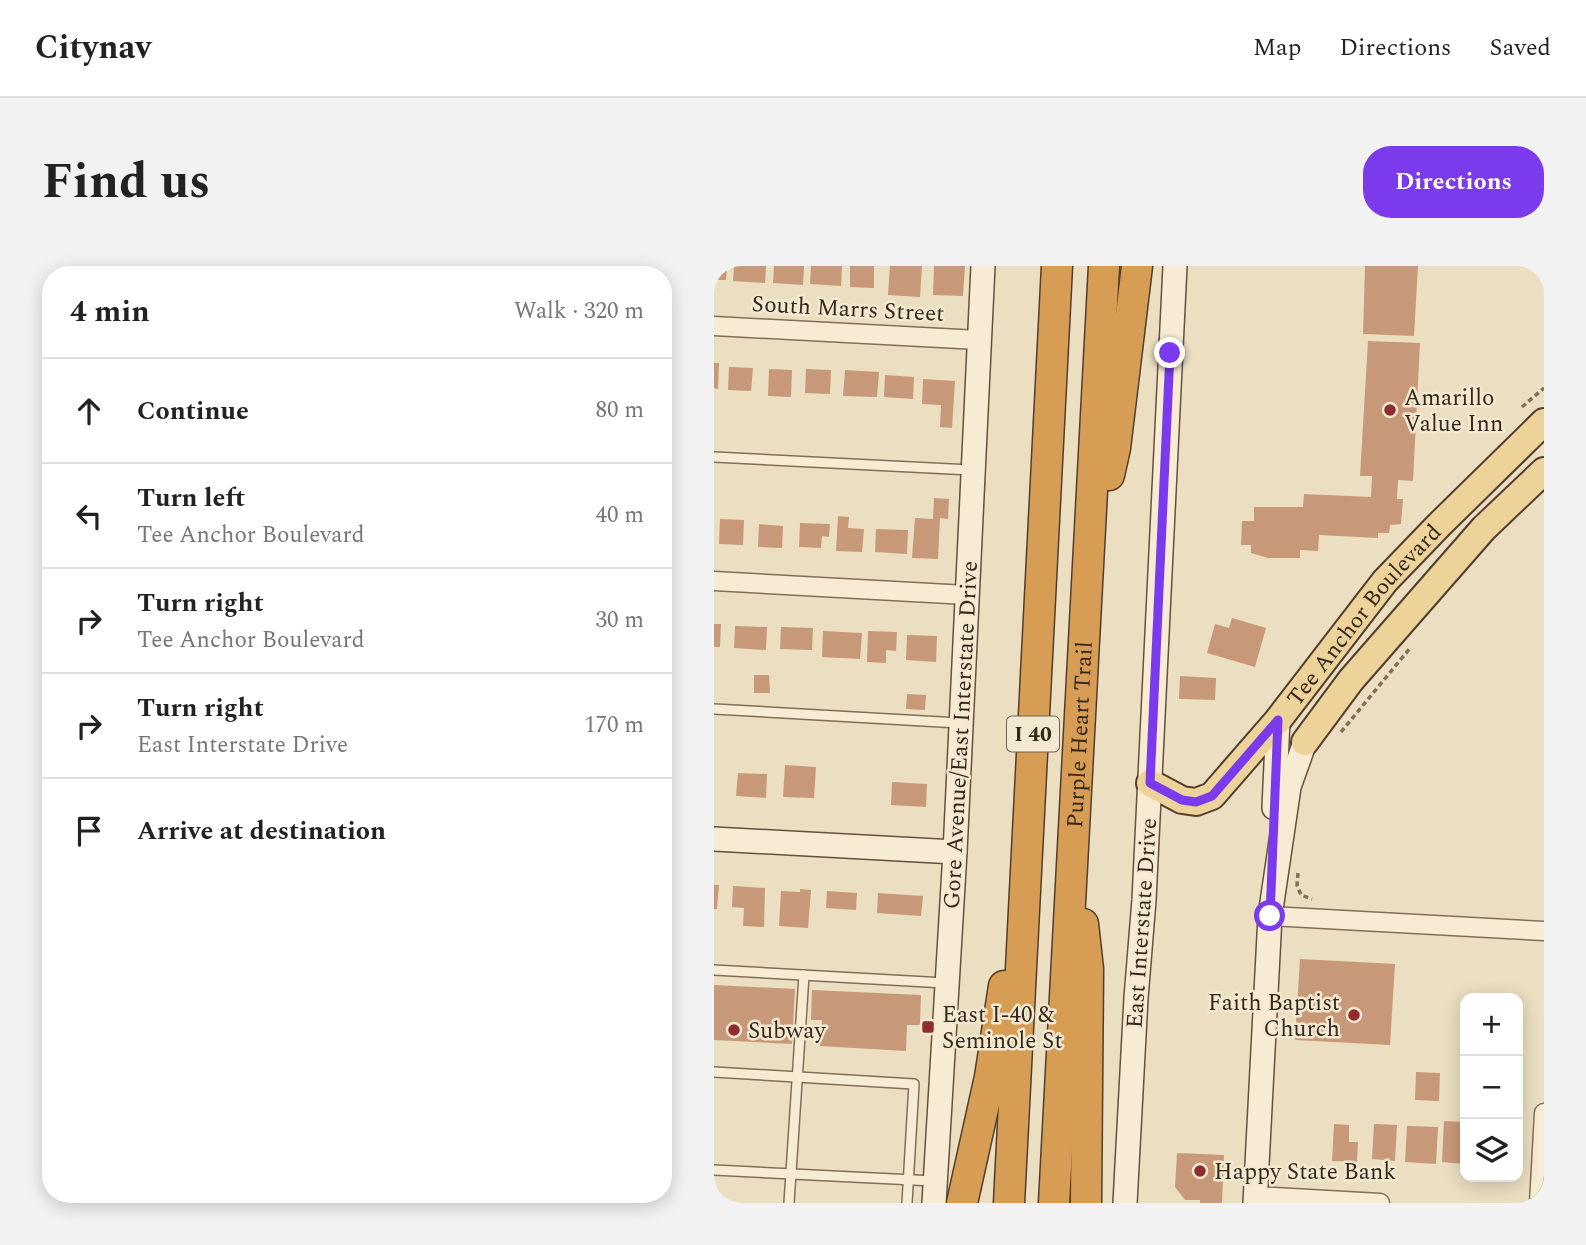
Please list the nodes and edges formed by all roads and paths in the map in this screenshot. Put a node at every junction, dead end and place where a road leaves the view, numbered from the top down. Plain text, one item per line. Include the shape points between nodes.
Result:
1 (983, 266) edge
2 (1040, 266) edge
3 (1057, 266) edge
4 (1104, 266) edge
5 (1137, 266) edge
6 (1175, 266) edge
7 (714, 326) edge
8 (979, 340) junction
9 (1052, 359) junction
10 (1544, 388) edge
11 (1533, 415) edge
12 (714, 457) edge
13 (973, 470) junction
14 (1544, 471) edge
15 (1090, 554) junction
16 (714, 581) edge
17 (967, 594) junction
18 (1411, 647) dead end
19 (714, 709) edge
20 (1278, 720) junction
21 (961, 723) junction
22 (1335, 740) dead end
23 (1306, 741) joint
24 (1150, 783) junction
25 (1074, 822) junction
26 (714, 839) edge
27 (955, 852) junction
28 (1026, 872) junction
29 (1298, 872) dead end
30 (1312, 899) dead end
31 (1270, 916) junction
32 (1544, 931) edge
33 (714, 970) edge
34 (804, 975) junction
35 (947, 983) junction
36 (714, 1072) edge
37 (797, 1077) junction
38 (1544, 1113) edge
39 (714, 1170) edge
40 (791, 1174) junction
41 (908, 1180) junction
42 (935, 1192) edge
43 (1255, 1200) edge
44 (789, 1203) edge
45 (907, 1203) edge
46 (962, 1203) edge
47 (1009, 1203) edge
48 (1054, 1203) edge
49 (1086, 1203) edge
50 (1125, 1203) edge
51 (1380, 1203) edge
52 (1539, 1203) edge

1 - 8 main road, Gore Avenue/East Interstate Drive
2 - 9 highway
3 - 9 highway, Purple Heart Trail / I 40
4 - 15 highway, Purple Heart Trail / I 40
5 - 15 highway via 1115,448
6 - 24 main road, East Interstate Drive
7 - 8 street, South Marrs Street
8 - 13 main road, Gore Avenue/East Interstate Drive
9 - 28 highway, Purple Heart Trail / I 40
10 - 11 path
11 - 20 main road, Tee Anchor Boulevard via 1456,508 1385,581
12 - 13 lane
13 - 17 main road, Gore Avenue/East Interstate Drive
14 - 23 main road, Tee Anchor Boulevard via 1466,548 1351,680
15 - 25 highway, Purple Heart Trail / I 40
16 - 17 street
17 - 21 main road, Gore Avenue/East Interstate Drive
18 - 22 path
19 - 21 lane
20 - 24 main road, Tee Anchor Boulevard via 1212,796 1196,802 1182,800
20 - 31 main road
21 - 27 main road, Gore Avenue/East Interstate Drive
23 - 31 main road via 1289,787
24 - 50 main road, East Interstate Drive
25 - 48 highway, Purple Heart Trail / I 40
25 - 49 highway via 1088,969
26 - 27 main road
27 - 35 main road, Gore Avenue/East Interstate Drive
28 - 46 highway via 990,1077
28 - 47 highway, Purple Heart Trail / I 40
29 - 30 path via 1301,895
31 - 32 street
31 - 43 main road
33 - 34 lane
34 - 35 lane
34 - 37 lane
35 - 42 main road, Gore Avenue/East Interstate Drive
36 - 37 lane
37 - 40 lane
37 - 41 lane via 914,1084
38 - 52 street
39 - 40 lane
40 - 41 lane
40 - 44 lane
41 - 42 lane
41 - 45 lane
43 - 51 street

